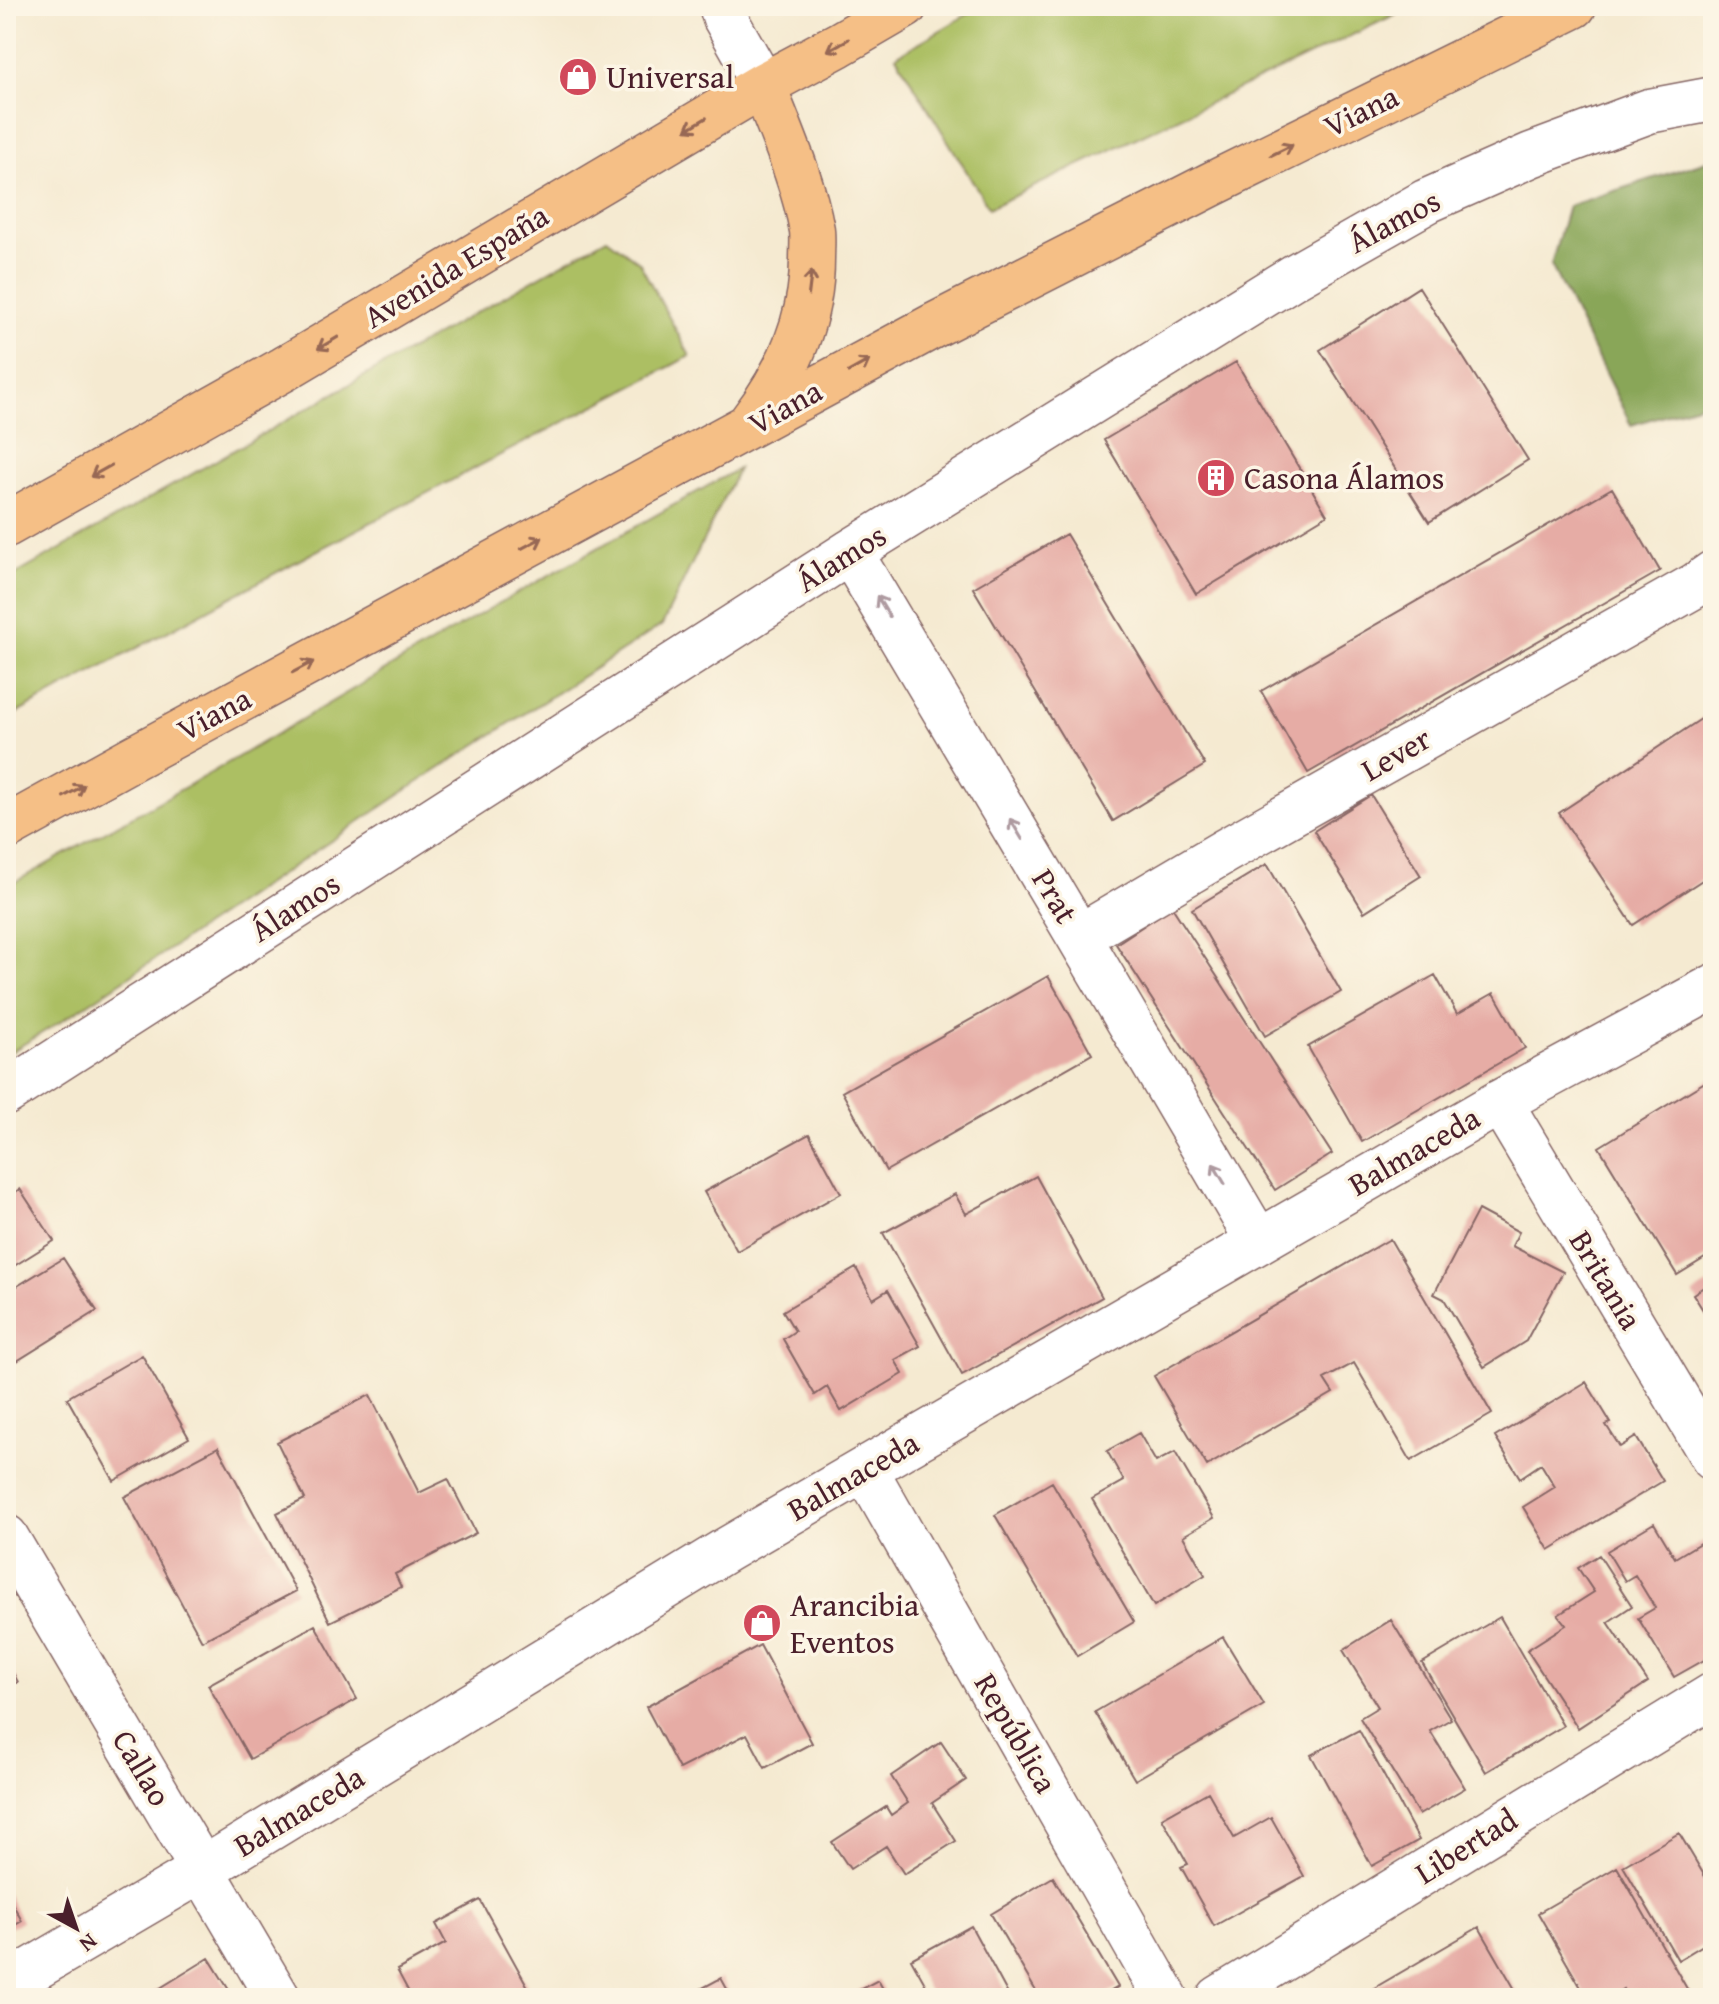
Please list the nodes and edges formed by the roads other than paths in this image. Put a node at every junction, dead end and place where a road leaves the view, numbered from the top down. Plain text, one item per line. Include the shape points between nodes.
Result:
1 (721, 6) edge
2 (905, 6) edge
3 (1574, 6) edge
4 (763, 85) junction
5 (1713, 99) edge
6 (746, 428) junction
7 (6, 525) edge
8 (850, 552) junction
9 (1707, 589) edge
10 (6, 828) edge
11 (1079, 937) junction
12 (1713, 987) edge
13 (6, 1093) edge
14 (1500, 1102) junction
15 (1258, 1241) junction
16 (1713, 1458) edge
17 (865, 1469) junction
18 (6, 1537) edge
19 (1713, 1695) edge
20 (202, 1870) junction
21 (6, 1985) edge
22 (278, 1998) edge
23 (1166, 1998) edge
24 (1219, 1998) edge

1 - 4 street
2 -> 4 main road, Avenida España
6 -> 3 main road, Viana via 963,310
6 -> 4 main road via 790,360 812,277 812,231 797,172
4 -> 7 main road, Avenida España via 284,369
5 - 8 street, Álamos via 1649,111 1427,201 1295,276
10 -> 6 main road, Viana
11 -> 8 street, Prat
8 - 13 street, Álamos
9 - 11 street, Lever via 1225,851
15 -> 11 street, Prat
12 - 14 street, Balmaceda
14 - 15 street, Balmaceda
14 - 16 street, Britania
15 - 17 street, Balmaceda
17 - 20 street, Balmaceda
17 - 23 street, República
18 - 20 street, Callao
19 - 24 street, Libertad
20 - 21 street, Balmaceda
20 - 22 street, Callao

